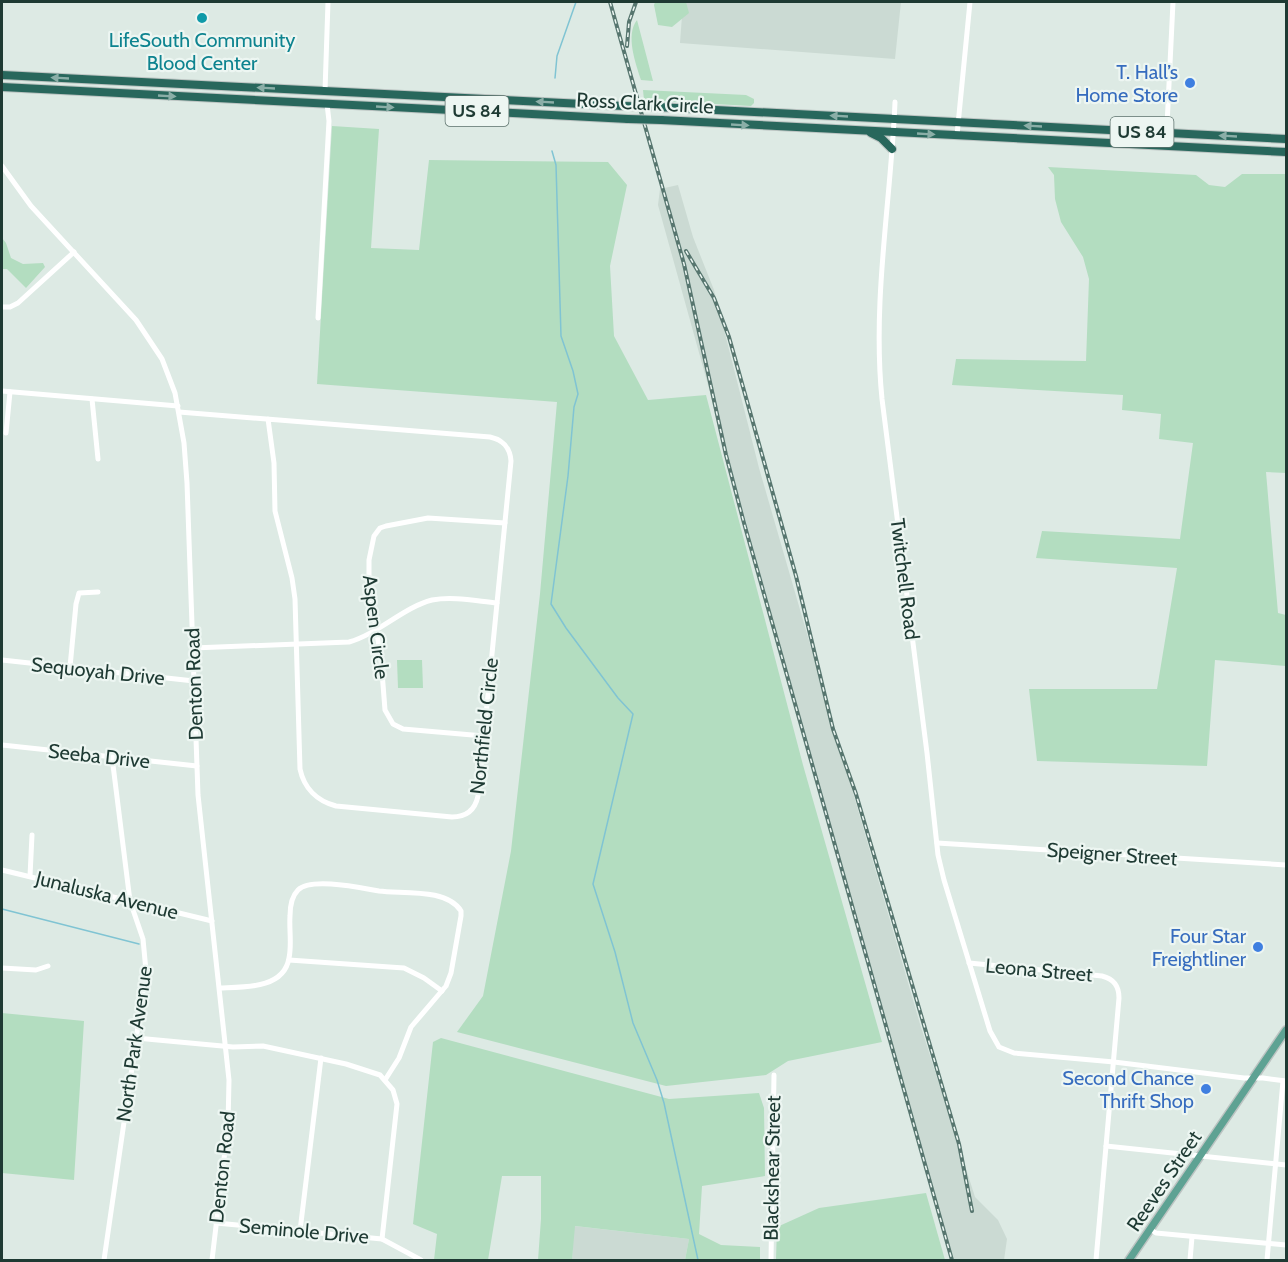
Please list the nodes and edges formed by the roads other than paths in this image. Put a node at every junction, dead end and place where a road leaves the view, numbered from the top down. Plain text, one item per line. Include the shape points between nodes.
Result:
1 (328, 2) edge
2 (970, 2) edge
3 (1173, 2) edge
4 (2, 75) edge
5 (133, 81) junction
6 (239, 86) junction
7 (4, 89) edge
8 (325, 91) junction
9 (127, 94) junction
10 (238, 99) junction
11 (895, 102) dead end
12 (327, 104) junction
13 (894, 119) junction
14 (958, 123) junction
15 (867, 131) junction
16 (894, 132) junction
17 (1166, 133) junction
18 (957, 135) junction
19 (1287, 139) edge
20 (1166, 146) junction
21 (892, 149) junction
22 (1287, 152) edge
23 (2, 166) edge
24 (74, 252) junction
25 (2, 307) edge
26 (318, 318) dead end
27 (2, 391) edge
28 (10, 392) junction
29 (92, 399) junction
30 (178, 409) junction
31 (268, 419) junction
32 (6, 433) dead end
33 (98, 459) dead end
34 (505, 523) junction
35 (98, 592) dead end
36 (497, 603) junction
37 (376, 630) junction
38 (297, 645) junction
39 (193, 648) junction
40 (2, 660) edge
41 (70, 668) junction
42 (194, 681) junction
43 (484, 736) junction
44 (2, 745) edge
45 (112, 757) junction
46 (197, 766) junction
47 (32, 836) dead end
48 (937, 843) junction
49 (1287, 865) edge
50 (2, 870) edge
51 (30, 876) junction
52 (130, 901) junction
53 (212, 921) junction
54 (289, 960) junction
55 (969, 963) junction
56 (48, 966) dead end
57 (2, 968) edge
58 (220, 988) junction
59 (442, 991) junction
60 (1287, 1030) edge
61 (136, 1038) junction
62 (226, 1046) junction
63 (321, 1058) junction
64 (1114, 1062) junction
65 (774, 1075) dead end
66 (1254, 1078) junction
67 (386, 1080) junction
68 (1285, 1081) edge
69 (1106, 1146) junction
70 (1201, 1156) junction
71 (1276, 1164) junction
72 (1287, 1165) edge
73 (216, 1223) junction
74 (1150, 1229) junction
75 (300, 1231) junction
76 (1191, 1237) junction
77 (382, 1239) junction
78 (1269, 1244) junction
79 (1287, 1245) edge
80 (104, 1260) edge
81 (212, 1260) edge
82 (421, 1260) edge
83 (771, 1260) edge
84 (1096, 1260) edge
85 (1129, 1260) edge
86 (1190, 1260) edge
87 (1267, 1260) edge

1 - 8 street
2 - 14 street
3 - 17 street
5 -> 4 highway, Ross Clark Circle / US 84
5 - 6 highway, Ross Clark Circle / US 84
5 - 9 highway
8 -> 6 highway, Ross Clark Circle / US 84
6 - 10 highway
7 - 9 highway, Ross Clark Circle / US 84
8 - 12 highway
13 -> 8 highway, Ross Clark Circle / US 84, bridge
9 -> 10 highway, Ross Clark Circle / US 84
10 - 12 highway, Ross Clark Circle / US 84
11 - 13 street, Twitchell Road
12 -> 15 highway, Ross Clark Circle / US 84, bridge
12 - 26 street
13 - 14 highway, Ross Clark Circle / US 84
13 - 16 street, Twitchell Road
17 -> 14 highway, Ross Clark Circle / US 84
14 - 18 street
15 - 16 highway, Ross Clark Circle / US 84
15 - 21 highway
16 -> 18 highway, Ross Clark Circle / US 84
16 - 21 street, Twitchell Road
19 -> 17 highway, Ross Clark Circle / US 84
17 - 20 street
18 - 20 highway, Ross Clark Circle / US 84
20 - 22 highway, Ross Clark Circle / US 84
21 - 48 street, Twitchell Road via 878,350
23 - 24 street, Denton Road via 22,196
24 - 25 street via 18,303
24 - 30 street, Denton Road via 151,340 168,371
27 - 28 street, Northfield Circle
28 - 29 street, Northfield Circle
28 - 32 street
29 - 30 street, Northfield Circle
29 - 33 street
30 - 31 street, Northfield Circle
30 - 39 street, Denton Road via 187,483
31 - 34 street, Northfield Circle via 497,439 508,447 511,457
31 - 38 street, Northfield Circle via 275,512 292,578
34 - 36 street, Northfield Circle
34 - 37 street, Aspen Circle via 436,518 380,528 372,541 369,560
35 - 41 street via 80,592
36 - 37 street via 432,600
36 - 43 street, Northfield Circle
37 - 38 street via 349,642
37 - 43 street, Aspen Circle via 385,710 393,724 403,729
38 - 39 street
38 - 43 street, Northfield Circle via 300,769 308,788 324,802 342,807 463,816 477,800
39 - 42 street, Denton Road
40 - 41 street, Sequoyah Drive
41 - 42 street, Sequoyah Drive
42 - 46 street, Denton Road
44 - 45 street, Seeba Drive
45 - 46 street, Seeba Drive
45 - 52 street, North Park Avenue
46 - 53 street, Denton Road
47 - 51 street
48 - 49 street, Speigner Street
48 - 55 street, Twitchell Road
50 - 51 street, Junaluska Avenue
51 - 52 street, Junaluska Avenue
52 - 53 street, Junaluska Avenue
52 - 61 street, North Park Avenue via 146,958
53 - 58 street, Denton Road
54 - 58 street via 278,976 266,983
54 - 59 street via 404,969
54 - 59 street via 291,903 301,888 354,886 423,893 449,901 461,911 451,973
55 - 64 street, Twitchell Road via 990,1031 999,1047 1014,1053
55 - 64 street, Leona Street via 1112,980 1120,995
56 - 57 street via 36,970
58 - 62 street, Denton Road
59 - 67 street via 411,1027
60 - 66 main road, Reeves Street
61 - 62 street
61 - 80 street, North Park Avenue
62 - 63 street via 263,1046
62 - 73 street, Denton Road via 229,1114
63 - 67 street via 375,1072
63 - 75 street
64 - 66 street
64 - 69 street, Leona Street
65 - 83 street, Blackshear Street
66 - 68 street
66 - 70 main road, Reeves Street
67 - 77 street via 397,1104
68 - 71 street
69 - 70 street
69 - 84 street, Leona Street
70 - 71 street
70 - 74 main road, Reeves Street
71 - 72 street
71 - 78 street
73 - 75 street, Seminole Drive
73 - 81 street, Denton Road
74 - 76 street
74 - 85 main road, Reeves Street
75 - 77 street, Seminole Drive
76 - 78 street
76 - 86 street
77 - 82 street, Seminole Drive
78 - 79 street
78 - 87 street

